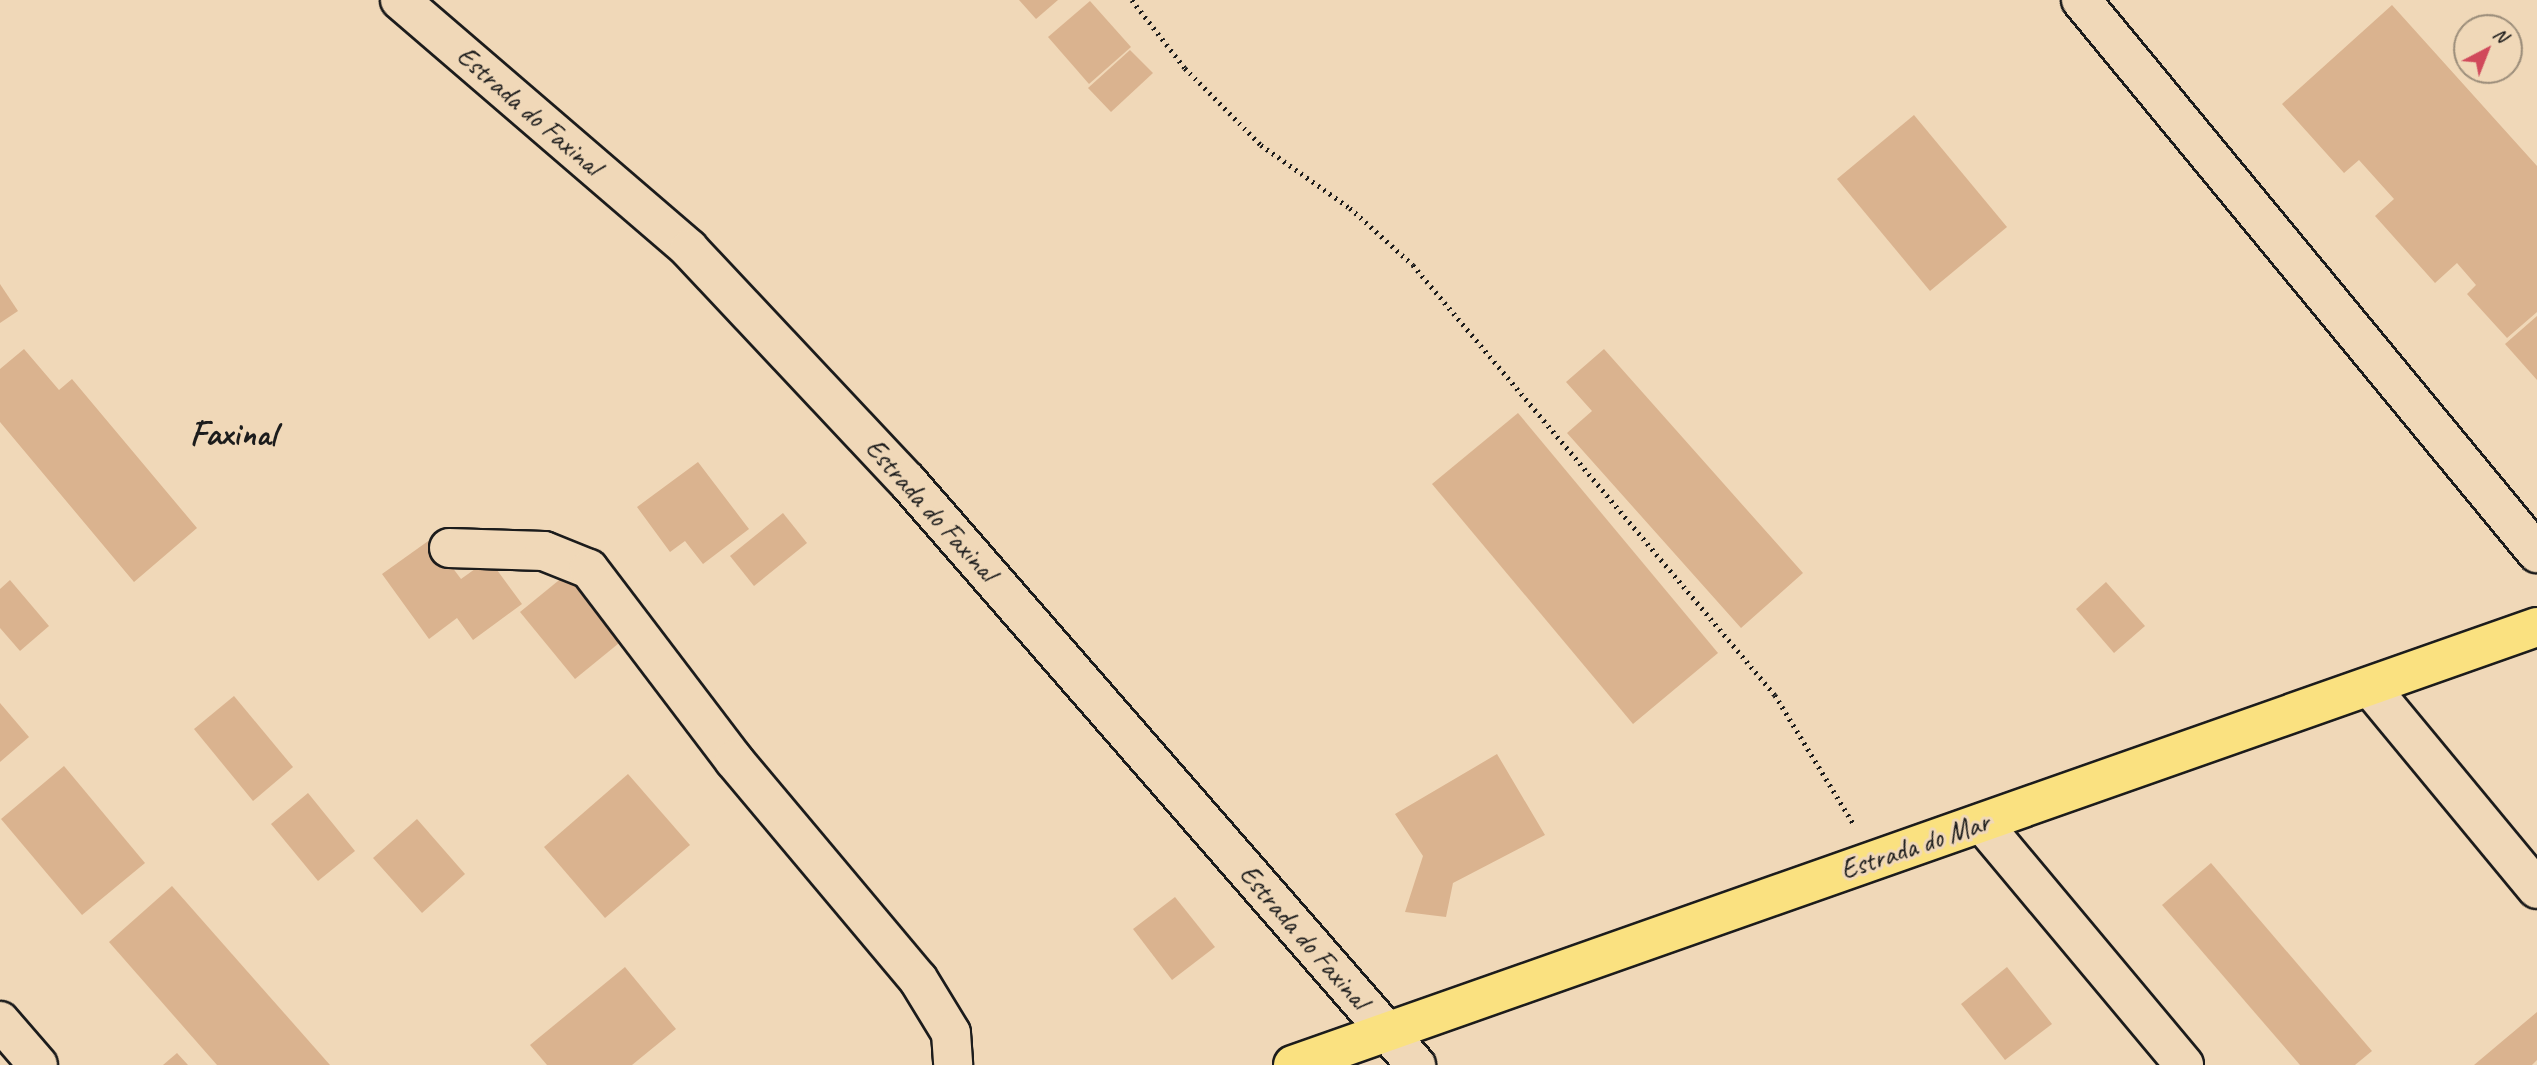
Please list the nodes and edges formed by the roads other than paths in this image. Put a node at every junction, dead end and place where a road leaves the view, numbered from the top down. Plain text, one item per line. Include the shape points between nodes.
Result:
1 (400, 0) edge
2 (2081, 0) edge
3 (449, 548) dead end
4 (2537, 553) edge
5 (2537, 627) edge
6 (2370, 687) junction
7 (1982, 823) junction
8 (2537, 889) edge
9 (0, 1021) edge
10 (1388, 1033) junction
11 (38, 1065) edge
12 (953, 1065) edge
13 (1293, 1065) edge
14 (1416, 1065) edge
15 (2184, 1065) edge

1 - 10 street, Estrada do Faxinal via 689,249 907,481
2 - 4 street
3 - 12 street via 544,551 589,569 734,760 918,979 951,1033
5 - 6 main road, Estrada do Mar
6 - 7 main road, Estrada do Mar
6 - 8 street
7 - 10 main road, Estrada do Mar
7 - 15 street
9 - 11 street
10 - 13 main road, Estrada do Mar
10 - 14 street, Estrada do Faxinal

